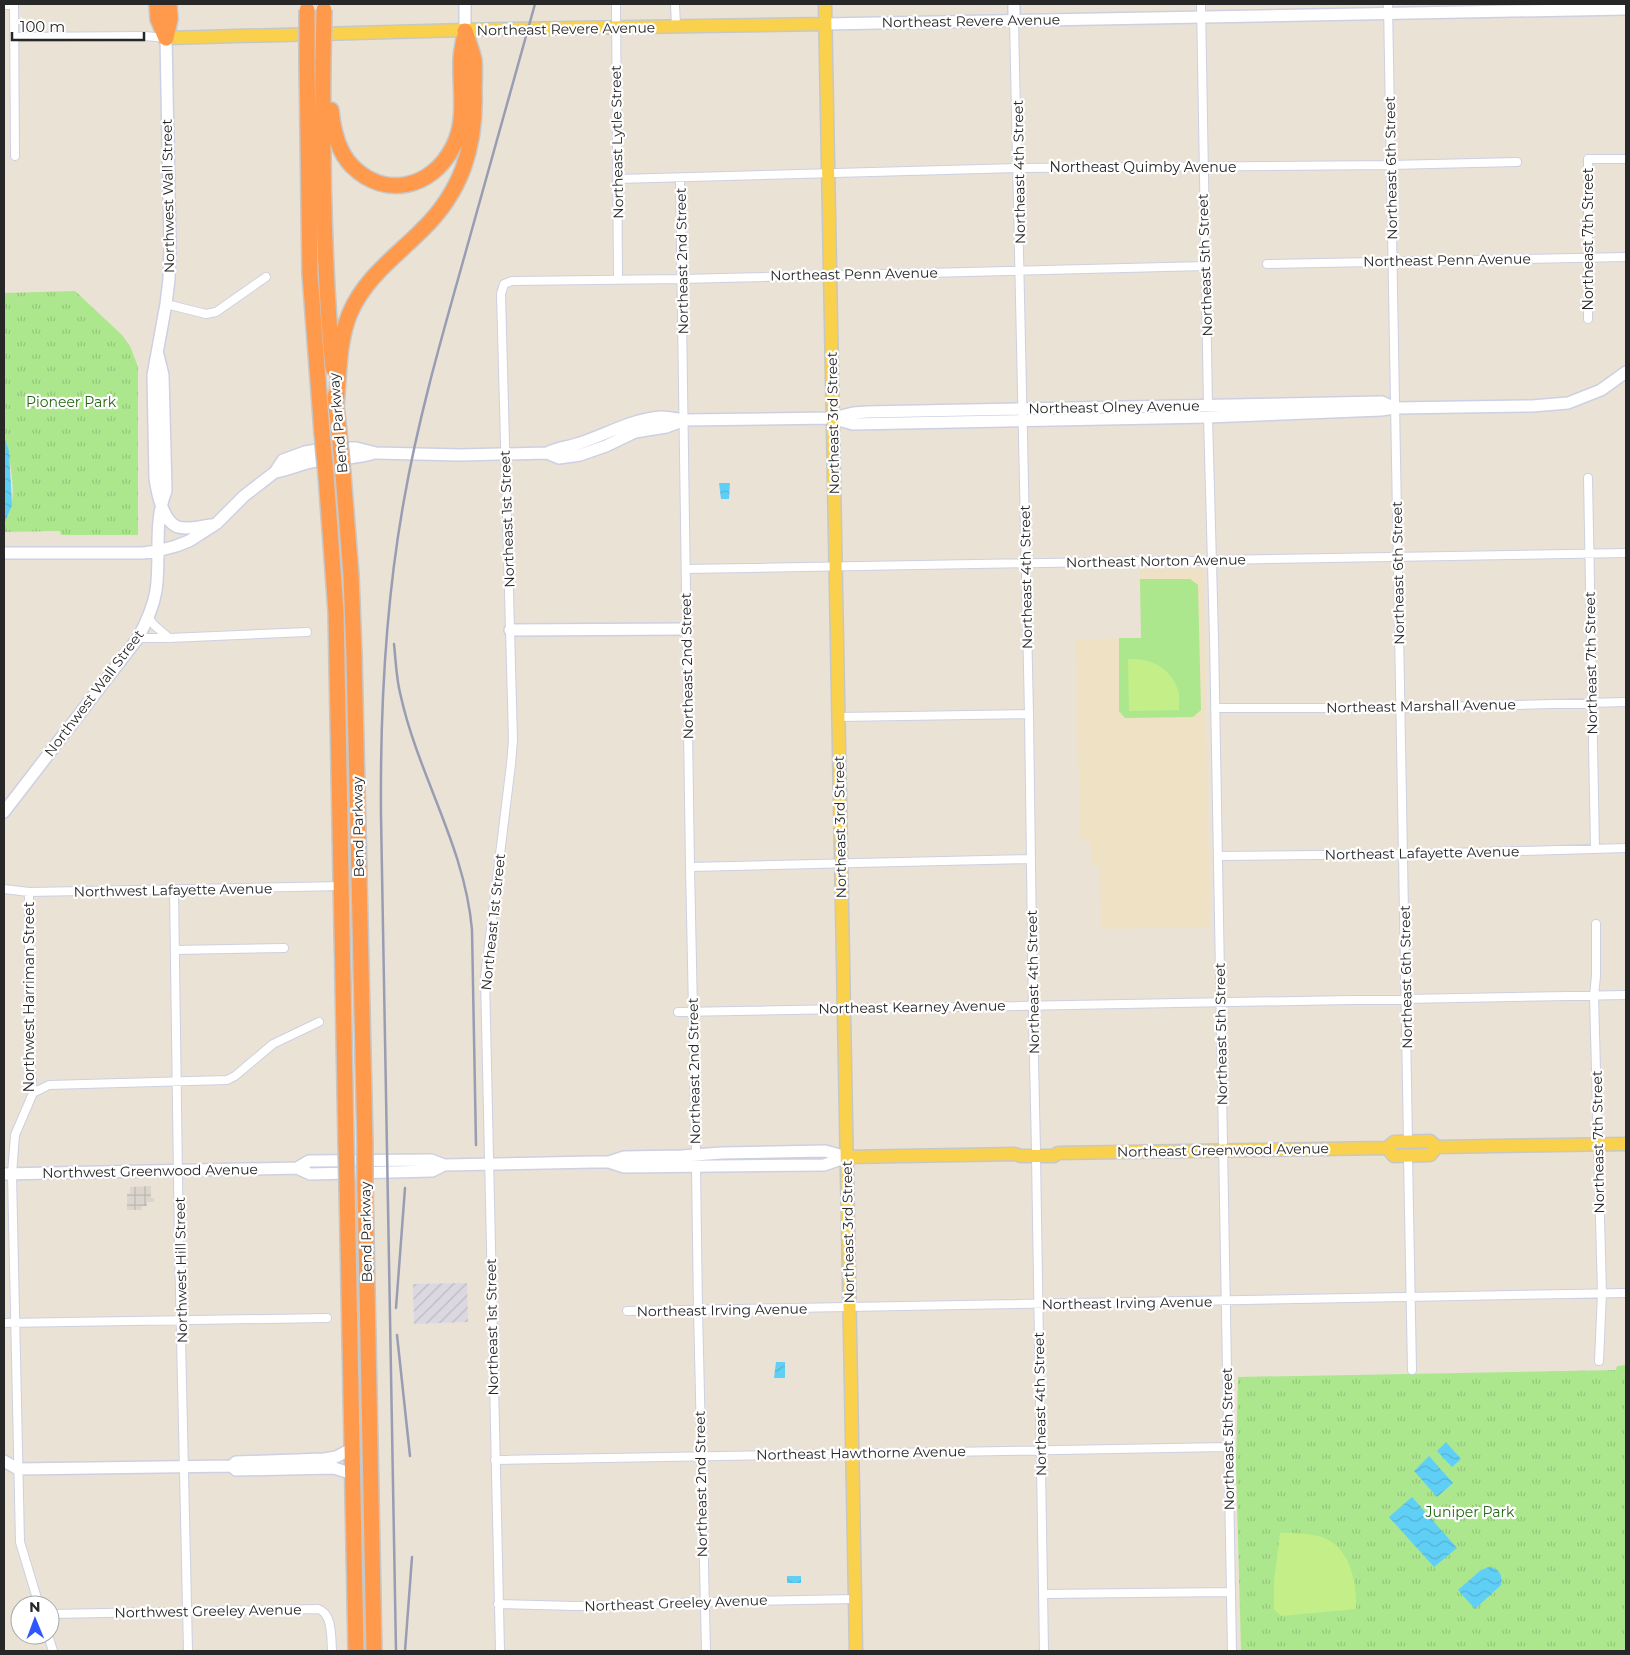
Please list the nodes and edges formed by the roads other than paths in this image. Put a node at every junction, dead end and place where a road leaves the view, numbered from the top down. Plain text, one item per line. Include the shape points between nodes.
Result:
1 (14, 4) edge
2 (157, 4) edge
3 (169, 4) edge
4 (465, 4) edge
5 (616, 4) edge
6 (675, 4) edge
7 (825, 4) edge
8 (1014, 4) edge
9 (1201, 4) edge
10 (4, 5) edge
11 (307, 6) edge
12 (324, 7) edge
13 (1577, 7) edge
14 (1388, 8) edge
15 (1626, 9) edge
16 (1201, 17) junction
17 (1014, 21) junction
18 (825, 24) junction
19 (676, 26) junction
20 (616, 27) junction
21 (465, 31) junction
22 (14, 37) junction
23 (166, 38) junction
24 (323, 63) junction
25 (4, 110) edge
26 (14, 110) junction
27 (15, 156) dead end
28 (1626, 159) edge
29 (1517, 162) dead end
30 (1390, 165) junction
31 (1203, 167) junction
32 (1019, 168) junction
33 (828, 174) junction
34 (680, 178) junction
35 (618, 179) junction
36 (1588, 257) junction
37 (1626, 257) edge
38 (1392, 261) junction
39 (1267, 264) dead end
40 (1205, 266) junction
41 (1020, 270) junction
42 (830, 275) junction
43 (266, 277) dead end
44 (682, 278) junction
45 (618, 280) junction
46 (504, 284) joint
47 (166, 304) junction
48 (1588, 320) dead end
49 (157, 353) junction
50 (1626, 372) edge
51 (153, 387) junction
52 (336, 406) junction
53 (1395, 408) junction
54 (1208, 411) junction
55 (1023, 414) junction
56 (833, 418) junction
57 (164, 419) junction
58 (684, 420) junction
59 (376, 453) junction
60 (505, 453) junction
61 (328, 468) junction
62 (275, 472) junction
63 (1588, 478) dead end
64 (161, 503) junction
65 (217, 523) junction
66 (157, 551) junction
67 (4, 553) edge
68 (1589, 553) junction
69 (1626, 553) edge
70 (1398, 557) junction
71 (1212, 560) junction
72 (1026, 563) junction
73 (836, 566) junction
74 (686, 570) junction
75 (149, 618) junction
76 (687, 629) junction
77 (510, 630) junction
78 (307, 632) dead end
79 (138, 638) junction
80 (169, 638) junction
81 (1626, 702) edge
82 (1592, 703) junction
83 (1215, 708) junction
84 (1400, 708) junction
85 (1030, 714) junction
86 (839, 717) junction
87 (4, 812) edge
88 (1626, 848) edge
89 (1595, 849) junction
90 (1404, 854) junction
91 (1218, 856) junction
92 (1031, 859) junction
93 (841, 864) junction
94 (690, 867) junction
95 (342, 886) junction
96 (4, 890) edge
97 (174, 890) junction
98 (29, 892) junction
99 (1596, 924) dead end
100 (284, 948) dead end
101 (175, 950) junction
102 (1626, 995) edge
103 (1594, 996) junction
104 (1406, 998) junction
105 (1220, 1002) junction
106 (1032, 1005) junction
107 (844, 1009) junction
108 (678, 1012) dead end
109 (693, 1012) junction
110 (319, 1022) dead end
111 (177, 1082) junction
112 (33, 1093) junction
113 (1408, 1141) junction
114 (1597, 1144) junction
115 (1626, 1144) edge
116 (1437, 1147) junction
117 (1387, 1148) junction
118 (1223, 1150) junction
119 (1036, 1153) junction
120 (1408, 1156) junction
121 (847, 1157) junction
122 (374, 1160) joint
123 (696, 1161) junction
124 (489, 1163) junction
125 (444, 1165) junction
126 (297, 1168) junction
127 (178, 1170) junction
128 (374, 1173) joint
129 (8, 1174) edge
130 (1626, 1293) edge
131 (1602, 1294) junction
132 (1410, 1298) junction
133 (1226, 1301) junction
134 (1039, 1305) junction
135 (850, 1308) junction
136 (698, 1310) junction
137 (627, 1311) dead end
138 (327, 1318) dead end
139 (182, 1320) junction
140 (4, 1323) edge
141 (16, 1323) junction
142 (1599, 1361) dead end
143 (1412, 1370) dead end
144 (1227, 1447) junction
145 (353, 1448) junction
146 (1041, 1450) junction
147 (852, 1454) junction
148 (701, 1456) junction
149 (495, 1460) junction
150 (4, 1462) edge
151 (232, 1466) junction
152 (184, 1467) junction
153 (18, 1469) junction
154 (353, 1474) junction
155 (1230, 1592) junction
156 (1043, 1594) junction
157 (37, 1595) edge
158 (855, 1599) junction
159 (704, 1602) junction
160 (498, 1604) junction
161 (188, 1611) junction
162 (60, 1614) edge
163 (188, 1651) edge
164 (332, 1651) edge
165 (356, 1651) edge
166 (374, 1651) edge
167 (500, 1651) edge
168 (706, 1651) edge
169 (856, 1651) edge
170 (1044, 1651) edge
171 (1232, 1651) edge

1 - 10 street
1 - 22 street
2 - 23 highway via 158,19
3 - 23 highway
4 - 21 main road
5 - 20 street, Northeast Lytle Street
6 - 19 street
7 - 18 main road, Northeast 3rd Street
8 - 17 main road, Northeast 4th Street
9 - 16 street, Northeast 5th Street
11 - 61 highway, Bend Parkway, bridge via 310,274 322,433
12 - 24 highway, Bend Parkway, bridge
13 - 14 main road, Northeast Revere Avenue
13 - 15 main road, Northeast Revere Avenue
14 - 16 main road, Northeast Revere Avenue
14 - 30 street, Northeast 6th Street
16 - 17 main road, Northeast Revere Avenue
16 - 31 street, Northeast 5th Street
17 - 18 main road, Northeast Revere Avenue
17 - 32 street, Northeast 4th Street
18 - 19 main road, Northeast Revere Avenue
18 - 33 main road, Northeast 3rd Street
19 - 20 main road, Northeast Revere Avenue
20 - 21 main road, Northeast Revere Avenue
20 - 35 street, Northeast Lytle Street
21 - 23 main road, Northeast Revere Avenue
21 - 24 highway via 461,59 462,105 455,145 432,174 417,182 397,186 380,183 351,166 335,135
21 - 52 highway via 474,60 475,116 466,163 443,207 373,276 360,294 344,331
22 - 23 street
22 - 26 street
23 - 47 main road, Northwest Wall Street via 170,247
24 - 52 highway, Bend Parkway via 327,278
25 - 26 street
26 - 27 street
28 - 36 street, Northeast 7th Street via 1588,159
29 - 30 street, Northeast Quimby Avenue
30 - 31 street, Northeast Quimby Avenue
30 - 38 street, Northeast 6th Street
31 - 32 street, Northeast Quimby Avenue
31 - 40 street, Northeast 5th Street
32 - 33 street, Northeast Quimby Avenue
32 - 41 street, Northeast 4th Street
33 - 34 street, Northeast Quimby Avenue
33 - 42 main road, Northeast 3rd Street
34 - 35 street, Northeast Quimby Avenue
34 - 44 street, Northeast 2nd Street
35 - 45 street, Northeast Lytle Street
36 - 37 street, Northeast Penn Avenue
36 - 38 street, Northeast Penn Avenue
36 - 48 street, Northeast 7th Street
38 - 39 street, Northeast Penn Avenue
38 - 53 street, Northeast 6th Street
40 - 41 street, Northeast Penn Avenue
40 - 54 street, Northeast 5th Street
41 - 42 street, Northeast Penn Avenue
41 - 55 street, Northeast 4th Street
42 - 44 street, Northeast Penn Avenue
42 - 56 main road, Northeast 3rd Street
43 - 47 street via 216,312 206,314
44 - 45 street, Northeast Penn Avenue
44 - 58 street, Northeast 2nd Street
45 - 46 street, Northeast Penn Avenue via 512,281
46 - 60 street, Northeast 1st Street via 501,294
47 - 49 main road, Northwest Wall Street
49 - 51 main road, Northwest Wall Street
49 - 57 main road, Northwest Wall Street via 163,375
50 - 53 main road, Northeast Olney Avenue via 1601,390 1568,403
51 - 57 main road via 158,398 159,416
51 - 64 main road, Northwest Wall Street via 155,478
52 - 166 highway, Bend Parkway, bridge via 351,575 354,655
53 - 54 main road, Northeast Olney Avenue via 1382,402
53 - 70 street, Northeast 6th Street
54 - 55 main road, Northeast Olney Avenue
54 - 71 street, Northeast 5th Street
55 - 56 main road, Northeast Olney Avenue via 853,424
55 - 72 street, Northeast 4th Street
56 - 58 main road, Northeast Olney Avenue
56 - 73 main road, Northeast 3rd Street
57 - 64 main road, Northwest Wall Street via 166,491
58 - 60 main road, Northeast Olney Avenue via 666,427 635,432 580,455 559,458 547,453
58 - 74 street, Northeast 2nd Street
59 - 60 main road, Northeast Olney Avenue
59 - 61 main road, Northeast Olney Avenue
59 - 62 main road, Northeast Olney Avenue via 356,448 305,452 283,460
60 - 77 street, Northeast 1st Street
61 - 62 main road, Northeast Olney Avenue via 316,462
61 - 95 highway, Bend Parkway via 337,622
62 - 65 main road, Northeast Olney Avenue
63 - 68 street, Northeast 7th Street
64 - 65 main road via 172,524 178,527
64 - 66 main road, Northwest Wall Street
65 - 66 main road, Northeast Olney Avenue via 189,540
66 - 67 main road, Northeast Olney Avenue
66 - 75 main road, Northwest Wall Street via 156,591
68 - 69 street, Northeast Norton Avenue
68 - 70 street, Northeast Norton Avenue
68 - 82 street, Northeast 7th Street
70 - 71 street, Northeast Norton Avenue
70 - 84 street, Northeast 6th Street
71 - 72 street, Northeast Norton Avenue
71 - 83 street, Northeast 5th Street
72 - 73 street, Northeast Norton Avenue
72 - 85 street, Northeast 4th Street
73 - 74 street, Northeast Norton Avenue
73 - 86 main road, Northeast 3rd Street
74 - 76 street, Northeast 2nd Street
75 - 79 main road, Northwest Wall Street
75 - 80 street
76 - 77 main road
76 - 94 street, Northeast 2nd Street
77 - 124 street, Northeast 1st Street via 513,740 485,977
78 - 80 street
79 - 80 street
79 - 87 main road, Northwest Wall Street
81 - 82 street, Northeast Marshall Avenue
82 - 84 street, Northeast Marshall Avenue
82 - 89 street, Northeast 7th Street
83 - 84 street, Northeast Marshall Avenue
83 - 91 street, Northeast 5th Street
84 - 90 street, Northeast 6th Street
85 - 86 street
85 - 92 street, Northeast 4th Street
86 - 93 main road, Northeast 3rd Street
88 - 89 street, Northeast Lafayette Avenue
89 - 90 street, Northeast Lafayette Avenue
90 - 91 street, Northeast Lafayette Avenue
90 - 104 street, Northeast 6th Street
91 - 105 street, Northeast 5th Street
92 - 93 street
92 - 106 street, Northeast 4th Street
93 - 94 street
93 - 107 main road, Northeast 3rd Street
94 - 109 street, Northeast 2nd Street
95 - 97 street, Northwest Lafayette Avenue
95 - 145 highway, Bend Parkway, bridge
96 - 98 street, Northwest Lafayette Avenue
97 - 98 street, Northwest Lafayette Avenue
97 - 101 street, Northwest Hill Street
98 - 112 street, Northwest Harriman Street
99 - 103 street, Northeast 7th Street
100 - 101 street
101 - 111 street, Northwest Hill Street
102 - 103 street, Northeast Kearney Avenue
103 - 104 street, Northeast Kearney Avenue
103 - 114 street, Northeast 7th Street
104 - 105 street, Northeast Kearney Avenue
104 - 113 street, Northeast 6th Street
105 - 106 street, Northeast Kearney Avenue
105 - 118 street, Northeast 5th Street
106 - 107 street, Northeast Kearney Avenue
106 - 119 street, Northeast 4th Street
107 - 109 street, Northeast Kearney Avenue
107 - 121 main road, Northeast 3rd Street
108 - 109 street, Northeast Kearney Avenue
109 - 123 street, Northeast 2nd Street
110 - 111 street via 273,1044 227,1080
111 - 112 street via 49,1085
111 - 127 street, Northwest Hill Street
112 - 129 street, Northwest Harriman Street via 15,1135
113 - 116 main road, Northeast Greenwood Avenue via 1430,1141
113 - 117 main road, Northeast Greenwood Avenue via 1394,1142
114 - 115 main road, Northeast Greenwood Avenue
114 - 116 main road, Northeast Greenwood Avenue
114 - 131 street, Northeast 7th Street
116 - 120 main road, Northeast Greenwood Avenue via 1430,1155
117 - 118 main road, Northeast Greenwood Avenue
117 - 120 main road, Northeast Greenwood Avenue via 1394,1156
118 - 119 main road, Northeast Greenwood Avenue via 1058,1153 1054,1150
118 - 133 street, Northeast 5th Street
119 - 121 main road, Northeast Greenwood Avenue via 1021,1156
119 - 134 street, Northeast 4th Street
120 - 132 street
121 - 123 main road, Northeast Greenwood Avenue via 825,1152
121 - 135 main road, Northeast 3rd Street
122 - 125 main road, Northeast Greenwood Avenue via 431,1160
122 - 126 main road, Northwest Greenwood Avenue via 309,1162
123 - 124 main road, Northeast Greenwood Avenue via 682,1156 624,1158 609,1162
123 - 136 street, Northeast 2nd Street
124 - 125 main road, Northeast Greenwood Avenue
124 - 149 street, Northeast 1st Street
125 - 128 main road, Northeast Greenwood Avenue via 432,1171
126 - 127 main road, Northwest Greenwood Avenue
126 - 128 main road, Northwest Greenwood Avenue via 310,1174
127 - 129 main road, Northwest Greenwood Avenue
127 - 139 street, Northwest Hill Street
129 - 141 street, Northwest Harriman Street
130 - 131 street, Northeast Irving Avenue
131 - 132 street, Northeast Irving Avenue
131 - 142 street, Northeast 7th Street
132 - 133 street, Northeast Irving Avenue
132 - 143 street
133 - 134 street, Northeast Irving Avenue
133 - 144 street, Northeast 5th Street
134 - 135 street, Northeast Irving Avenue
134 - 146 street, Northeast 4th Street
135 - 136 street, Northeast Irving Avenue
135 - 147 main road, Northeast 3rd Street
136 - 137 street, Northeast Irving Avenue
136 - 148 street, Northeast 2nd Street
138 - 139 street
139 - 141 street
139 - 152 street, Northwest Hill Street
140 - 141 street
141 - 153 street, Northwest Harriman Street
144 - 146 street, Northeast Hawthorne Avenue
144 - 155 street, Northeast 5th Street
145 - 151 main road via 324,1459 236,1462
145 - 154 highway, Bend Parkway
146 - 147 street, Northeast Hawthorne Avenue
146 - 156 street, Northeast 4th Street
147 - 148 street, Northeast Hawthorne Avenue
147 - 158 main road, Northeast 3rd Street
148 - 149 street, Northeast Hawthorne Avenue
148 - 159 street, Northeast 2nd Street
149 - 160 street, Northeast 1st Street
150 - 153 main road
151 - 152 main road
151 - 154 main road via 236,1470 334,1468
152 - 153 main road
152 - 161 street, Northwest Hill Street
153 - 157 street, Northwest Harriman Street via 20,1542
154 - 165 highway, Bend Parkway
155 - 156 street
155 - 171 street, Northeast 5th Street
156 - 170 street, Northeast 4th Street
158 - 159 street, Northeast Greeley Avenue
158 - 169 main road, Northeast 3rd Street
159 - 160 street, Northeast Greeley Avenue via 574,1606
159 - 168 street, Northeast 2nd Street
160 - 167 street, Northeast 1st Street
161 - 162 street, Northwest Greeley Avenue
161 - 163 street, Northwest Hill Street
161 - 164 street, Northwest Greeley Avenue via 323,1610 327,1616

